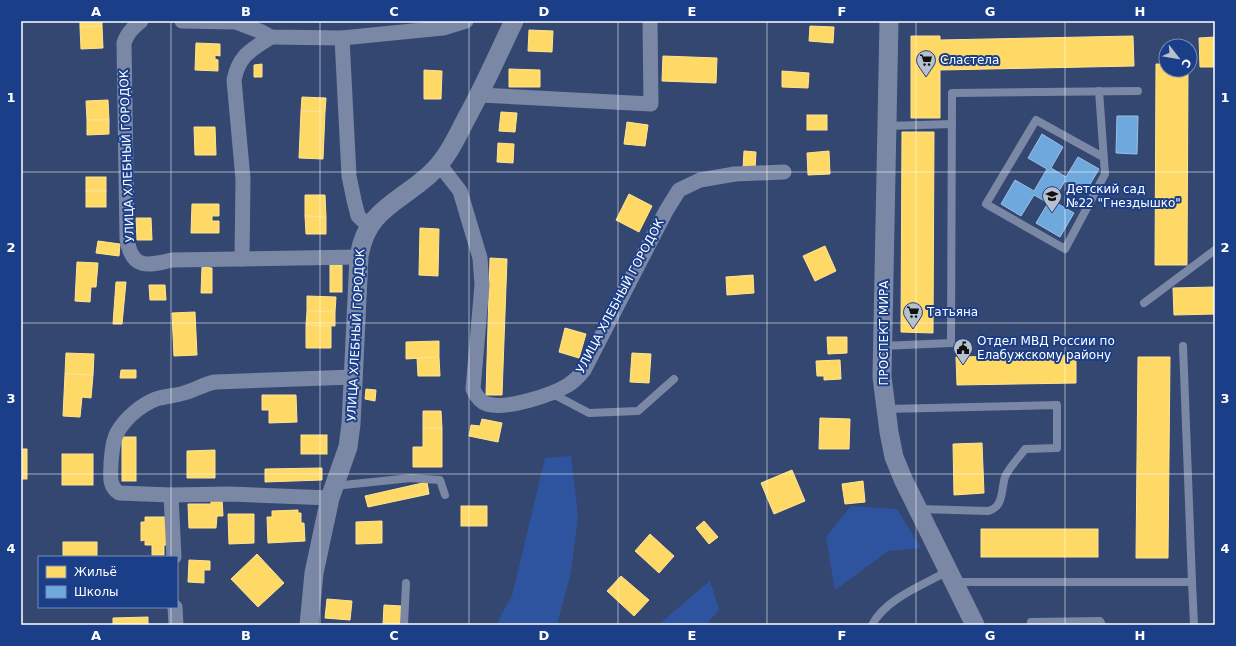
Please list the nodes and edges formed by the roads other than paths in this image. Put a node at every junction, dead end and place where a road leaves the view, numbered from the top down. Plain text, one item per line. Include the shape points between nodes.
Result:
1 (141, 21) edge
2 (182, 21) edge
3 (466, 21) edge
4 (514, 21) edge
5 (650, 21) edge
6 (889, 21) edge
7 (236, 22) edge
8 (272, 37) junction
9 (342, 38) junction
10 (1138, 91) dead end
11 (1099, 92) junction
12 (480, 95) junction
13 (952, 124) junction
14 (887, 126) junction
15 (1103, 157) junction
16 (439, 164) junction
17 (784, 172) dead end
18 (369, 226) junction
19 (1215, 250) edge
20 (359, 257) junction
21 (242, 259) junction
22 (1144, 303) dead end
23 (882, 346) junction
24 (1183, 346) dead end
25 (354, 376) junction
26 (674, 379) dead end
27 (551, 393) junction
28 (886, 409) junction
29 (332, 492) junction
30 (171, 495) junction
31 (445, 495) dead end
32 (917, 509) junction
33 (174, 556) edge
34 (951, 576) junction
35 (1192, 582) junction
36 (406, 584) dead end
37 (175, 608) edge
38 (176, 625) edge
39 (309, 625) edge
40 (404, 625) edge
41 (872, 625) edge
42 (975, 625) edge
43 (1031, 625) edge
44 (1102, 625) edge
45 (1194, 625) edge

1 - 21 street, УЛИЦА ХЛЕБНЫЙ ГОРОДОК via 126,36 124,43 127,238 131,252 143,264 153,265 172,260
2 - 7 street
3 - 9 street via 443,28
4 - 12 street, УЛИЦА ХЛЕБНЫЙ ГОРОДОК
5 - 12 street via 651,104
6 - 14 street, ПРОСПЕКТ МИРА
7 - 8 street
8 - 9 street
8 - 21 street via 245,55 234,80 243,179
9 - 18 street via 349,176 358,216
10 - 11 lane
11 - 13 lane via 952,93
11 - 15 lane
12 - 16 street, УЛИЦА ХЛЕБНЫЙ ГОРОДОК
13 - 14 lane
13 - 23 lane via 951,343
14 - 23 street, ПРОСПЕКТ МИРА
15 - 15 lane via 1036,120 986,204 1065,249 1104,174
16 - 18 street, УЛИЦА ХЛЕБНЫЙ ГОРОДОК via 429,175 384,209
16 - 27 street, УЛИЦА ХЛЕБНЫЙ ГОРОДОК via 460,191 480,258 482,285 473,389 476,396 493,405 518,404
17 - 27 street, УЛИЦА ХЛЕБНЫЙ ГОРОДОК via 735,174 700,180 679,190 584,370 568,385
18 - 20 street, УЛИЦА ХЛЕБНЫЙ ГОРОДОК
19 - 22 lane
20 - 21 street, УЛИЦА ХЛЕБНЫЙ ГОРОДОК
20 - 25 street, УЛИЦА ХЛЕБНЫЙ ГОРОДОК
23 - 28 street, ПРОСПЕКТ МИРА
24 - 35 lane
25 - 29 street, УЛИЦА ХЛЕБНЫЙ ГОРОДОК via 348,447
25 - 30 street, УЛИЦА ХЛЕБНЫЙ ГОРОДОК via 216,382 148,403 117,432 113,442 110,479 114,490 119,494
26 - 27 lane via 638,411 589,413
28 - 32 street, ПРОСПЕКТ МИРА via 894,457
28 - 32 lane via 1057,405 1057,448 1025,449 1006,476 1000,501 993,510
29 - 30 street, УЛИЦА ХЛЕБНЫЙ ГОРОДОК
29 - 31 lane via 411,478 440,480
29 - 39 street, УЛИЦА ХЛЕБНЫЙ ГОРОДОК via 314,573
30 - 33 street
32 - 34 street, ПРОСПЕКТ МИРА
34 - 35 lane
34 - 41 lane via 889,603
34 - 42 street, ПРОСПЕКТ МИРА
35 - 45 lane
36 - 40 lane
37 - 38 street
43 - 44 lane via 1031,622 1100,621

